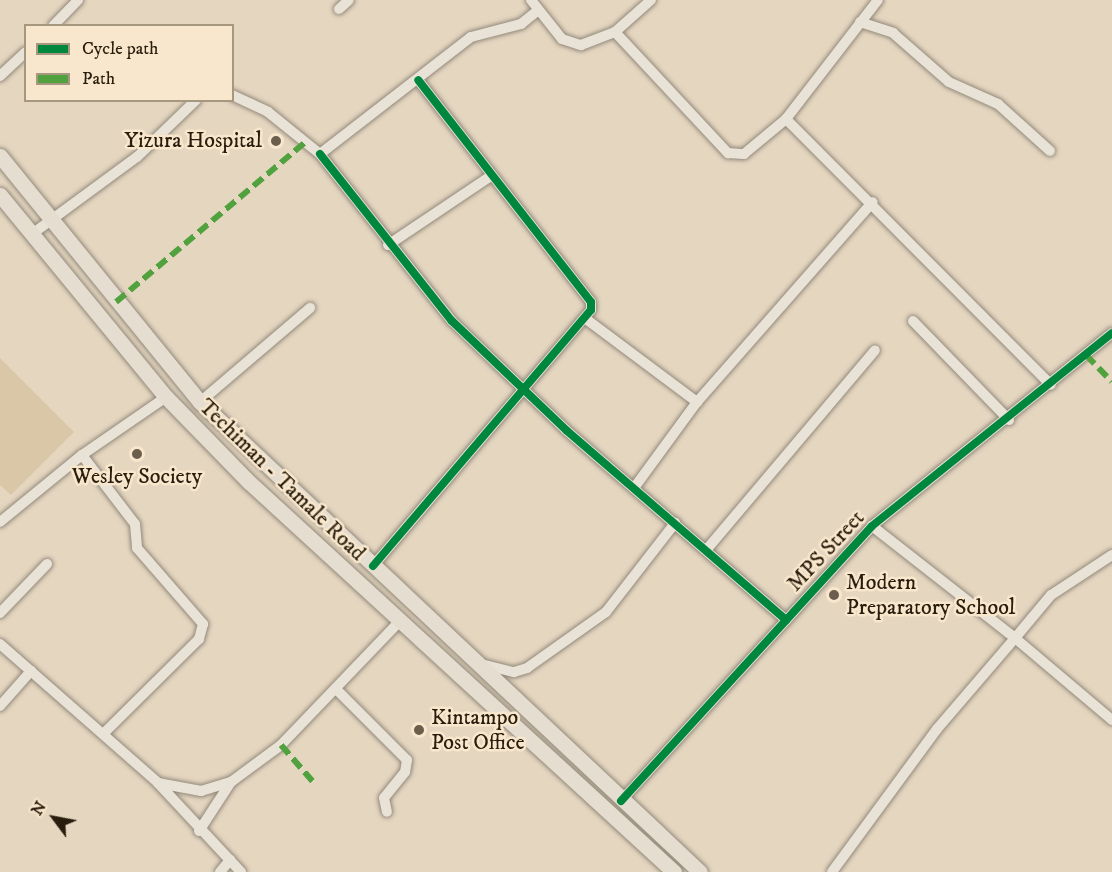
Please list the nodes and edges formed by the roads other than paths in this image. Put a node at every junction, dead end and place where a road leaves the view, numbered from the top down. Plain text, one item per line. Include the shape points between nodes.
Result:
1 (78, 0) edge
2 (349, 0) edge
3 (531, 0) edge
4 (651, 0) edge
5 (878, 0) edge
6 (339, 9) dead end
7 (537, 11) junction
8 (860, 22) junction
9 (55, 24) edge
10 (615, 32) junction
11 (24, 54) edge
12 (0, 76) edge
13 (418, 80) junction
14 (234, 96) edge
15 (194, 102) edge
16 (786, 119) junction
17 (1050, 151) dead end
18 (320, 154) junction
19 (0, 156) edge
20 (492, 175) junction
21 (0, 195) edge
22 (873, 202) junction
23 (52, 221) junction
24 (32, 234) junction
25 (388, 244) junction
26 (310, 308) dead end
27 (586, 319) junction
28 (913, 321) dead end
29 (1112, 333) edge
30 (876, 350) dead end
31 (1051, 386) junction
32 (524, 390) junction
33 (166, 397) junction
34 (200, 402) junction
35 (697, 402) junction
36 (1009, 420) junction
37 (82, 455) junction
38 (634, 488) junction
39 (0, 522) edge
40 (675, 523) junction
41 (872, 526) junction
42 (707, 549) junction
43 (1112, 555) edge
44 (47, 564) dead end
45 (373, 566) junction
46 (412, 608) junction
47 (0, 613) edge
48 (786, 620) junction
49 (398, 623) junction
50 (1015, 638) junction
51 (0, 644) edge
52 (466, 655) junction
53 (31, 671) junction
54 (336, 689) junction
55 (0, 706) edge
56 (1112, 720) edge
57 (103, 734) junction
58 (231, 782) junction
59 (158, 783) junction
60 (621, 801) junction
61 (387, 812) dead end
62 (199, 831) junction
63 (230, 860) junction
64 (220, 872) edge
65 (241, 872) edge
66 (674, 872) edge
67 (700, 872) edge
68 (832, 872) edge

1 - 9 street
2 - 6 street
3 - 7 street
4 - 10 street
5 - 8 street
7 - 10 street via 561,39 581,45
7 - 13 street via 521,24 471,37
8 - 16 street
8 - 17 street via 893,33 949,82 998,104
10 - 16 street via 728,153 744,154
11 - 12 street
13 - 18 street
13 - 20 street
14 - 18 street via 268,112
15 - 23 street via 137,157
16 - 22 street
18 - 25 street
19 - 23 highway, Techiman - Tamale Road
20 - 25 street
20 - 27 street via 591,302
21 - 24 highway, Techiman - Tamale Road
22 - 31 street
22 - 35 street
23 - 24 street
23 - 34 highway, Techiman - Tamale Road
24 - 33 highway, Techiman - Tamale Road
25 - 32 street via 421,288
26 - 34 street
27 - 32 street
27 - 35 street
28 - 36 street
29 - 31 street, MPS Street
30 - 42 street
31 - 36 street, MPS Street
32 - 38 street
32 - 45 street
33 - 37 street
33 - 49 highway, Techiman - Tamale Road
34 - 45 highway, Techiman - Tamale Road
35 - 38 street
36 - 41 street, MPS Street
37 - 39 street
37 - 57 street via 135,524 137,548 203,624 199,639
38 - 40 street
40 - 42 street
40 - 52 street via 621,597 527,668 498,671
41 - 48 street, MPS Street
41 - 50 street
42 - 48 street
43 - 50 street via 1051,595
44 - 47 street
45 - 46 highway, Techiman - Tamale Road
46 - 49 highway
46 - 52 highway, Techiman - Tamale Road
48 - 60 street, MPS Street
49 - 54 street
49 - 66 highway, Techiman - Tamale Road
50 - 56 street
50 - 68 street via 937,729
51 - 53 street
52 - 60 highway, Techiman - Tamale Road
53 - 55 street
53 - 57 street
54 - 58 street via 282,745
54 - 61 street via 407,760 405,772 384,798
57 - 59 street
58 - 59 street via 201,791
58 - 62 street
59 - 62 street
60 - 67 highway, Techiman - Tamale Road
62 - 63 street
63 - 64 street
63 - 65 street

